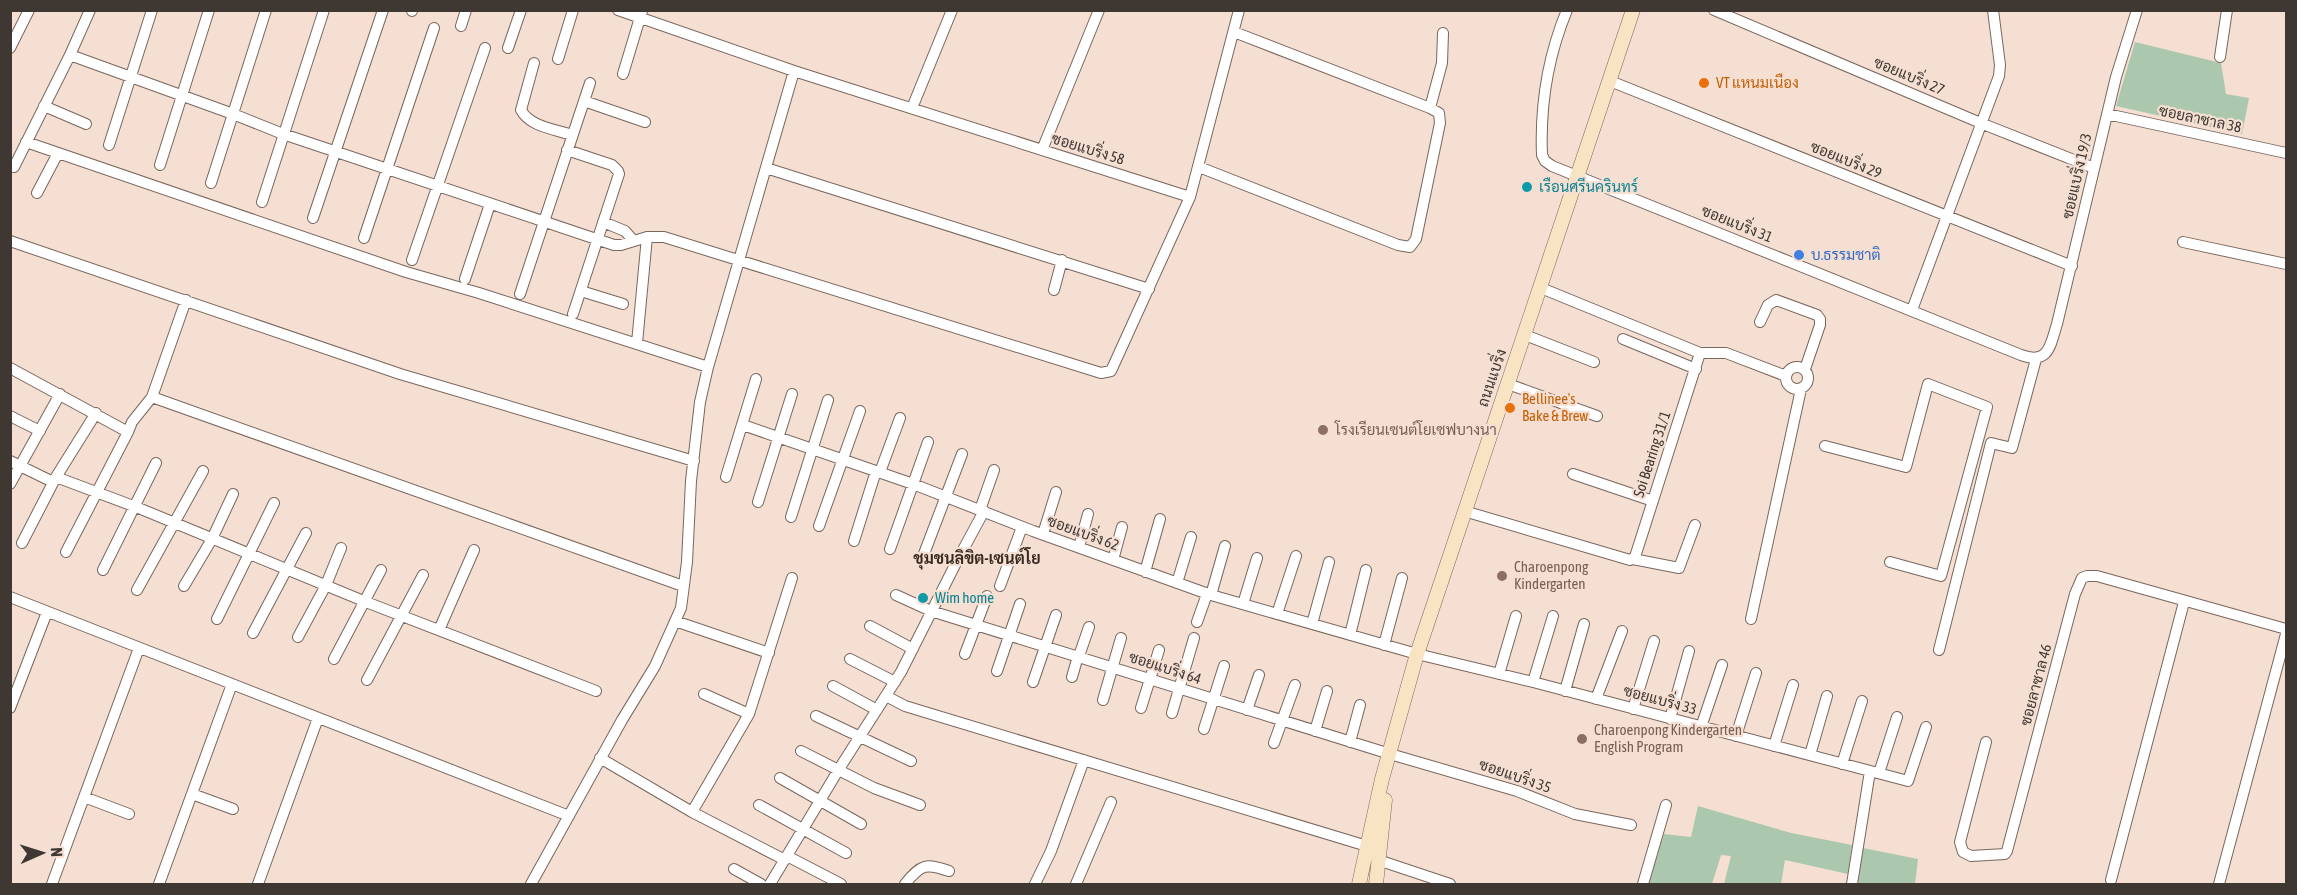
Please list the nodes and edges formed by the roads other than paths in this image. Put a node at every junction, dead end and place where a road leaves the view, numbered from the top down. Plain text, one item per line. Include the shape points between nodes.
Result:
1 (29, 10) edge
2 (90, 10) edge
3 (152, 10) edge
4 (209, 10) edge
5 (266, 10) edge
6 (324, 10) edge
7 (383, 10) edge
8 (466, 10) edge
9 (520, 10) edge
10 (573, 10) edge
11 (618, 10) edge
12 (952, 10) edge
13 (1099, 10) edge
14 (1239, 10) edge
15 (1567, 10) edge
16 (1633, 10) edge
17 (1714, 10) edge
18 (1993, 10) edge
19 (2137, 10) edge
20 (2227, 10) edge
21 (641, 14) edge
22 (461, 26) dead end
23 (434, 28) dead end
24 (1234, 32) junction
25 (1443, 33) dead end
26 (10, 48) edge
27 (485, 48) dead end
28 (508, 48) dead end
29 (70, 55) junction
30 (2220, 57) dead end
31 (558, 58) dead end
32 (534, 63) dead end
33 (794, 70) junction
34 (623, 74) dead end
35 (131, 78) junction
36 (1610, 81) junction
37 (590, 83) dead end
38 (182, 96) junction
39 (584, 100) junction
40 (44, 106) junction
41 (912, 108) junction
42 (1430, 108) junction
43 (233, 114) junction
44 (2107, 114) junction
45 (645, 122) dead end
46 (86, 124) dead end
47 (1983, 124) junction
48 (283, 134) junction
49 (572, 135) junction
50 (26, 142) junction
51 (109, 145) dead end
52 (567, 150) junction
53 (1042, 150) junction
54 (335, 151) junction
55 (58, 153) junction
56 (2286, 153) edge
57 (160, 165) dead end
58 (14, 166) dead end
59 (1199, 167) junction
60 (766, 168) junction
61 (2094, 168) junction
62 (388, 169) junction
63 (1578, 177) junction
64 (211, 183) dead end
65 (439, 186) junction
66 (37, 193) dead end
67 (1190, 197) junction
68 (262, 202) dead end
69 (490, 204) junction
70 (1946, 216) junction
71 (312, 218) dead end
72 (544, 221) junction
73 (603, 222) junction
74 (647, 237) junction
75 (364, 238) dead end
76 (597, 240) junction
77 (633, 240) junction
78 (10, 241) edge
79 (2183, 242) dead end
80 (412, 260) dead end
81 (1062, 260) junction
82 (740, 262) junction
83 (2286, 264) edge
84 (2072, 266) junction
85 (465, 279) dead end
86 (1541, 288) junction
87 (1149, 289) junction
88 (1054, 290) dead end
89 (581, 291) junction
90 (520, 294) dead end
91 (186, 300) junction
92 (623, 304) dead end
93 (1912, 310) junction
94 (573, 314) dead end
95 (1760, 322) dead end
96 (1525, 335) junction
97 (1623, 339) dead end
98 (637, 343) junction
99 (1700, 353) junction
100 (2036, 359) junction
101 (1594, 362) dead end
102 (708, 366) junction
103 (10, 368) edge
104 (1696, 369) junction
105 (1805, 369) junction
106 (1786, 376) junction
107 (756, 379) dead end
108 (1508, 384) junction
109 (1801, 389) junction
110 (60, 394) junction
111 (792, 394) dead end
112 (152, 397) junction
113 (828, 400) dead end
114 (860, 411) dead end
115 (96, 413) junction
116 (10, 416) edge
117 (1597, 416) dead end
118 (900, 418) dead end
119 (743, 424) junction
120 (40, 431) junction
121 (128, 432) junction
122 (780, 437) junction
123 (928, 442) dead end
124 (1825, 446) dead end
125 (813, 449) junction
126 (962, 454) dead end
127 (844, 460) junction
128 (694, 461) junction
129 (156, 463) dead end
130 (15, 464) edge
131 (994, 470) dead end
132 (203, 471) dead end
133 (878, 472) junction
134 (1573, 474) dead end
135 (726, 477) dead end
136 (54, 479) junction
137 (10, 484) edge
138 (914, 484) junction
139 (98, 492) junction
140 (1056, 492) dead end
141 (233, 494) dead end
142 (946, 496) junction
143 (1653, 501) junction
144 (758, 502) dead end
145 (274, 503) dead end
146 (135, 507) junction
147 (982, 511) junction
148 (1464, 511) junction
149 (1088, 514) dead end
150 (791, 517) dead end
151 (1160, 519) dead end
152 (175, 524) junction
153 (1695, 525) dead end
154 (819, 526) dead end
155 (1023, 527) junction
156 (1122, 527) dead end
157 (306, 533) dead end
158 (1043, 534) junction
159 (1191, 537) dead end
160 (212, 538) junction
161 (854, 541) dead end
162 (22, 543) dead end
163 (1225, 546) dead end
164 (341, 548) dead end
165 (1079, 548) junction
166 (890, 549) dead end
167 (474, 550) dead end
168 (66, 552) dead end
169 (249, 554) junction
170 (1296, 556) dead end
171 (1257, 558) dead end
172 (922, 559) dead end
173 (1634, 559) junction
174 (1113, 560) junction
175 (1329, 562) dead end
176 (1890, 562) dead end
177 (287, 569) junction
178 (103, 570) dead end
179 (381, 570) dead end
180 (1366, 570) dead end
181 (1145, 572) junction
182 (423, 575) dead end
183 (792, 578) dead end
184 (1402, 578) dead end
185 (1177, 583) junction
186 (326, 585) junction
187 (184, 586) dead end
188 (683, 586) junction
189 (1000, 586) dead end
190 (137, 590) dead end
191 (1209, 594) junction
192 (896, 595) dead end
193 (987, 596) dead end
194 (10, 597) edge
195 (366, 602) junction
196 (2184, 602) junction
197 (1020, 604) dead end
198 (1243, 604) junction
199 (932, 611) junction
200 (47, 612) junction
201 (1277, 614) junction
202 (400, 615) junction
203 (1056, 615) dead end
204 (1516, 616) dead end
205 (1552, 616) dead end
206 (217, 619) dead end
207 (1751, 619) dead end
208 (675, 621) junction
209 (1197, 622) dead end
210 (976, 624) junction
211 (1312, 624) junction
212 (1584, 624) dead end
213 (870, 626) dead end
214 (1089, 627) dead end
215 (2286, 629) edge
216 (439, 630) junction
217 (1622, 631) dead end
218 (253, 633) dead end
219 (1009, 634) junction
220 (2286, 634) edge
221 (1350, 635) junction
222 (298, 638) dead end
223 (1121, 638) dead end
224 (1194, 638) dead end
225 (1654, 641) dead end
226 (1045, 645) junction
227 (1384, 645) junction
228 (139, 648) junction
229 (913, 649) junction
230 (1159, 650) dead end
231 (1939, 650) dead end
232 (1689, 651) dead end
233 (769, 653) junction
234 (965, 654) dead end
235 (1417, 654) junction
236 (1079, 656) junction
237 (334, 659) dead end
238 (850, 659) dead end
239 (1722, 665) dead end
240 (1224, 666) dead end
241 (1112, 667) junction
242 (997, 671) dead end
243 (1756, 673) dead end
244 (1499, 674) junction
245 (1260, 675) dead end
246 (1072, 677) dead end
247 (1150, 679) junction
248 (367, 680) dead end
249 (895, 682) junction
250 (1033, 682) dead end
251 (1533, 682) junction
252 (232, 684) junction
253 (1295, 685) dead end
254 (1793, 685) dead end
255 (833, 686) dead end
256 (1180, 689) junction
257 (596, 691) dead end
258 (1327, 691) dead end
259 (1565, 691) junction
260 (704, 694) dead end
261 (886, 696) junction
262 (1827, 696) dead end
263 (1213, 699) junction
264 (1596, 699) junction
265 (1102, 700) dead end
266 (1862, 701) dead end
267 (1360, 705) dead end
268 (10, 708) edge
269 (1141, 708) dead end
270 (1633, 709) junction
271 (877, 710) junction
272 (1247, 710) junction
273 (1172, 713) dead end
274 (749, 714) junction
275 (816, 716) dead end
276 (1897, 717) dead end
277 (318, 718) junction
278 (1670, 719) junction
279 (1282, 721) junction
280 (1701, 727) junction
281 (1926, 727) dead end
282 (1204, 729) dead end
283 (1315, 731) junction
284 (1736, 736) junction
285 (859, 737) junction
286 (1350, 742) junction
287 (1986, 742) dead end
288 (1274, 743) dead end
289 (1774, 746) junction
290 (801, 751) dead end
291 (1810, 755) junction
292 (1389, 756) junction
293 (600, 758) junction
294 (1084, 760) junction
295 (911, 761) dead end
296 (1842, 764) junction
297 (839, 769) junction
298 (1874, 772) junction
299 (780, 778) dead end
300 (192, 794) junction
301 (84, 797) junction
302 (820, 800) junction
303 (1111, 802) dead end
304 (759, 805) dead end
305 (920, 805) dead end
306 (1666, 805) dead end
307 (233, 809) dead end
308 (692, 812) junction
309 (129, 814) dead end
310 (569, 816) junction
311 (861, 824) dead end
312 (1631, 825) dead end
313 (803, 830) junction
314 (1367, 846) junction
315 (846, 853) dead end
316 (786, 858) junction
317 (1378, 860) junction
318 (734, 869) dead end
319 (950, 871) dead end
320 (2111, 880) dead end
321 (52, 885) edge
322 (159, 885) edge
323 (258, 885) edge
324 (531, 885) edge
325 (761, 885) edge
326 (770, 885) edge
327 (841, 885) edge
328 (905, 885) edge
329 (1035, 885) edge
330 (1076, 885) edge
331 (1359, 885) edge
332 (1376, 885) edge
333 (1450, 885) edge
334 (1643, 885) edge
335 (1852, 885) edge
336 (2219, 885) edge

1 - 26 street
2 - 29 street
3 - 35 street
4 - 38 street
5 - 43 street
6 - 48 street
7 - 54 street
8 - 22 street
9 - 28 street
10 - 31 street
11 - 21 street, ซอยแบริ่ง 58
12 - 41 street
13 - 53 street
14 - 24 street
15 - 63 street, ซอยแบริ่ง 31 via 1550,58 1542,155 1552,166
16 - 36 main road, ถนนแบริ่ง
17 - 47 street, ซอยแบริ่ง 27
18 - 47 street via 2000,65
19 - 44 street, ซอยแบริ่ง 19/3
20 - 30 street
21 - 33 street, ซอยแบริ่ง 58
21 - 34 street
23 - 62 street
24 - 42 street
24 - 59 street
25 - 42 street via 1442,63
27 - 65 street
29 - 35 street
29 - 40 street
32 - 49 street via 520,110 532,122
33 - 41 street, ซอยแบริ่ง 58
33 - 60 street
35 - 38 street
35 - 51 street
36 - 63 main road, ถนนแบริ่ง
36 - 70 street, ซอยแบริ่ง 29
37 - 39 street
38 - 43 street
38 - 57 street
39 - 45 street
39 - 49 street
40 - 46 street
40 - 50 street
41 - 53 street, ซอยแบริ่ง 58
42 - 59 street via 1438,113 1440,123 1416,239 1410,247
43 - 48 street
43 - 64 street
44 - 56 street, ซอยลาซาล 38
44 - 61 street, ซอยแบริ่ง 19/3
47 - 61 street, ซอยแบริ่ง 27
47 - 70 street
48 - 54 street
48 - 68 street
49 - 52 street
50 - 55 street
50 - 58 street
52 - 72 street
52 - 73 street via 612,165 618,171
53 - 67 street, ซอยแบริ่ง 58
54 - 62 street
54 - 71 street
55 - 66 street
55 - 98 street via 406,273
59 - 67 street
60 - 81 street
60 - 82 street
61 - 84 street, ซอยแบริ่ง 19/3
62 - 65 street
62 - 75 street
63 - 86 main road, ถนนแบริ่ง
63 - 93 street, ซอยแบริ่ง 31
65 - 69 street
65 - 80 street
67 - 87 street
69 - 72 street
69 - 85 street
70 - 84 street, ซอยแบริ่ง 29
70 - 93 street
72 - 76 street
72 - 90 street
73 - 76 street
73 - 77 street via 625,231
74 - 77 street
74 - 82 street via 664,237
74 - 98 street
76 - 77 street via 621,245
76 - 89 street
78 - 91 street
79 - 83 street
81 - 87 street
81 - 88 street
82 - 87 street via 1106,373 1111,371
82 - 102 street
84 - 100 street, ซอยแบริ่ง 19/3 via 2049,350
86 - 96 main road, ถนนแบริ่ง
86 - 99 street
89 - 92 street
89 - 94 street
91 - 112 street
91 - 128 street via 400,374
93 - 100 street, ซอยแบริ่ง 31
95 - 105 street via 1768,305 1776,300 1816,315 1821,325
96 - 101 street
96 - 108 main road, ถนนแบริ่ง
97 - 104 street
98 - 102 street
99 - 104 street, Soi Bearing 31/1
99 - 106 street via 1726,353
100 - 231 street via 2012,448 1991,443
102 - 128 street
103 - 110 street
104 - 143 street, Soi Bearing 31/1
105 - 106 street via 1794,367
105 - 109 street via 1809,380
106 - 109 street via 1790,386
107 - 119 street
108 - 117 street
108 - 148 main road, ถนนแบริ่ง
109 - 207 street
110 - 115 street
110 - 120 street
111 - 122 street
112 - 121 street
112 - 188 street
113 - 125 street
114 - 127 street
115 - 121 street
115 - 136 street
116 - 120 street
118 - 133 street
119 - 122 street, ซอยแบริ่ง 62
119 - 135 street
120 - 130 street
121 - 139 street
122 - 125 street, ซอยแบริ่ง 62
122 - 144 street
123 - 138 street
124 - 176 street via 1906,467 1928,384 1987,407 1941,576
125 - 127 street, ซอยแบริ่ง 62
125 - 150 street
126 - 142 street
127 - 133 street, ซอยแบริ่ง 62
127 - 154 street
128 - 188 street
129 - 146 street
130 - 136 street
130 - 137 street
131 - 147 street
132 - 152 street
133 - 138 street, ซอยแบริ่ง 62
133 - 161 street
134 - 143 street
136 - 139 street
136 - 162 street
138 - 142 street, ซอยแบริ่ง 62
138 - 166 street
139 - 146 street
139 - 168 street
140 - 158 street
141 - 160 street
142 - 147 street, ซอยแบริ่ง 62
142 - 172 street
143 - 173 street, Soi Bearing 31/1
145 - 169 street
146 - 152 street
146 - 178 street
147 - 155 street, ซอยแบริ่ง 62
147 - 199 street
148 - 173 street
148 - 235 main road, ถนนแบริ่ง
149 - 165 street
151 - 181 street
152 - 160 street
152 - 190 street
153 - 173 street via 1679,568
155 - 158 street, ซอยแบริ่ง 62
155 - 189 street
156 - 174 street
157 - 177 street
158 - 165 street, ซอยแบริ่ง 62
159 - 185 street
160 - 169 street
160 - 187 street
163 - 191 street
164 - 186 street
165 - 174 street, ซอยแบริ่ง 62
167 - 216 street
169 - 177 street
169 - 206 street
170 - 201 street
171 - 198 street
174 - 181 street, ซอยแบริ่ง 62
175 - 211 street
177 - 186 street
177 - 218 street
179 - 195 street
180 - 221 street
181 - 185 street, ซอยแบริ่ง 62
182 - 202 street
183 - 233 street
184 - 227 street
185 - 191 street, ซอยแบริ่ง 62
186 - 195 street
186 - 222 street
188 - 208 street
191 - 198 street, ซอยแบริ่ง 62
191 - 209 street
192 - 199 street, ซอยแบริ่ง 64
193 - 210 street
194 - 200 street
195 - 202 street
195 - 237 street
196 - 215 street, ซอยลาซาล 46
196 - 287 street, ซอยลาซาล 46 via 2097,576 2082,578 2007,851 1971,856 1964,852 1960,842
196 - 320 street
197 - 219 street
198 - 201 street, ซอยแบริ่ง 62
199 - 210 street, ซอยแบริ่ง 64
199 - 229 street
200 - 228 street
200 - 268 street
201 - 211 street, ซอยแบริ่ง 62
202 - 216 street
202 - 248 street
203 - 226 street
204 - 244 street
205 - 251 street
208 - 233 street
208 - 293 street via 655,666
210 - 219 street, ซอยแบริ่ง 64
210 - 234 street
211 - 221 street, ซอยแบริ่ง 62
212 - 259 street
213 - 229 street
214 - 236 street
216 - 257 street
217 - 264 street
219 - 226 street, ซอยแบริ่ง 64
219 - 242 street
220 - 336 street
221 - 227 street, ซอยแบริ่ง 62
223 - 241 street
224 - 256 street
225 - 270 street
226 - 236 street, ซอยแบริ่ง 64
226 - 250 street
227 - 235 street, ซอยแบริ่ง 62
228 - 252 street
228 - 301 street
229 - 249 street
230 - 247 street
232 - 278 street
233 - 274 street
235 - 244 street, ซอยแบริ่ง 33
235 - 292 main road, ถนนแบริ่ง
236 - 241 street, ซอยแบริ่ง 64
236 - 246 street
238 - 249 street
239 - 280 street
240 - 263 street
241 - 247 street, ซอยแบริ่ง 64
241 - 265 street
243 - 284 street
244 - 251 street, ซอยแบริ่ง 33
245 - 272 street
247 - 256 street, ซอยแบริ่ง 64
247 - 269 street
249 - 261 street
251 - 259 street, ซอยแบริ่ง 33
252 - 277 street
252 - 300 street
253 - 279 street
254 - 289 street
255 - 271 street
256 - 263 street, ซอยแบริ่ง 64
256 - 273 street
258 - 283 street
259 - 264 street, ซอยแบริ่ง 33
260 - 274 street
261 - 271 street
261 - 294 street via 905,706
262 - 291 street
263 - 272 street, ซอยแบริ่ง 64
263 - 282 street
264 - 270 street, ซอยแบริ่ง 33
266 - 296 street
267 - 286 street
270 - 278 street, ซอยแบริ่ง 33
271 - 285 street
272 - 279 street, ซอยแบริ่ง 64
274 - 308 street
275 - 285 street
276 - 298 street
277 - 310 street
277 - 323 street
278 - 280 street, ซอยแบริ่ง 33
279 - 283 street, ซอยแบริ่ง 64
279 - 288 street
280 - 284 street, ซอยแบริ่ง 33
281 - 298 street, ซอยแบริ่ง 33 via 1908,781
283 - 286 street, ซอยแบริ่ง 64
284 - 289 street, ซอยแบริ่ง 33
285 - 295 street
285 - 297 street
286 - 292 street, ซอยแบริ่ง 64
289 - 291 street, ซอยแบริ่ง 33
290 - 297 street
291 - 296 street, ซอยแบริ่ง 33
292 - 312 street, ซอยแบริ่ง 35 via 1517,791 1575,814
292 - 314 main road, ถนนแบริ่ง
292 - 317 main road, ถนนแบริ่ง
293 - 308 street
293 - 310 street
294 - 314 street
294 - 329 street
296 - 298 street, ซอยแบริ่ง 33
297 - 302 street
297 - 305 street via 865,784
298 - 335 street
299 - 302 street
300 - 307 street
300 - 322 street
301 - 309 street
301 - 321 street
302 - 311 street
302 - 313 street
303 - 330 street
304 - 313 street
306 - 334 street
308 - 316 street
310 - 324 street
313 - 315 street
313 - 316 street
314 - 331 main road, ถนนแบริ่ง
316 - 326 street
316 - 327 street
317 - 332 main road, ถนนแบริ่ง
317 - 333 street
318 - 325 street
319 - 328 street via 930,864 920,868

